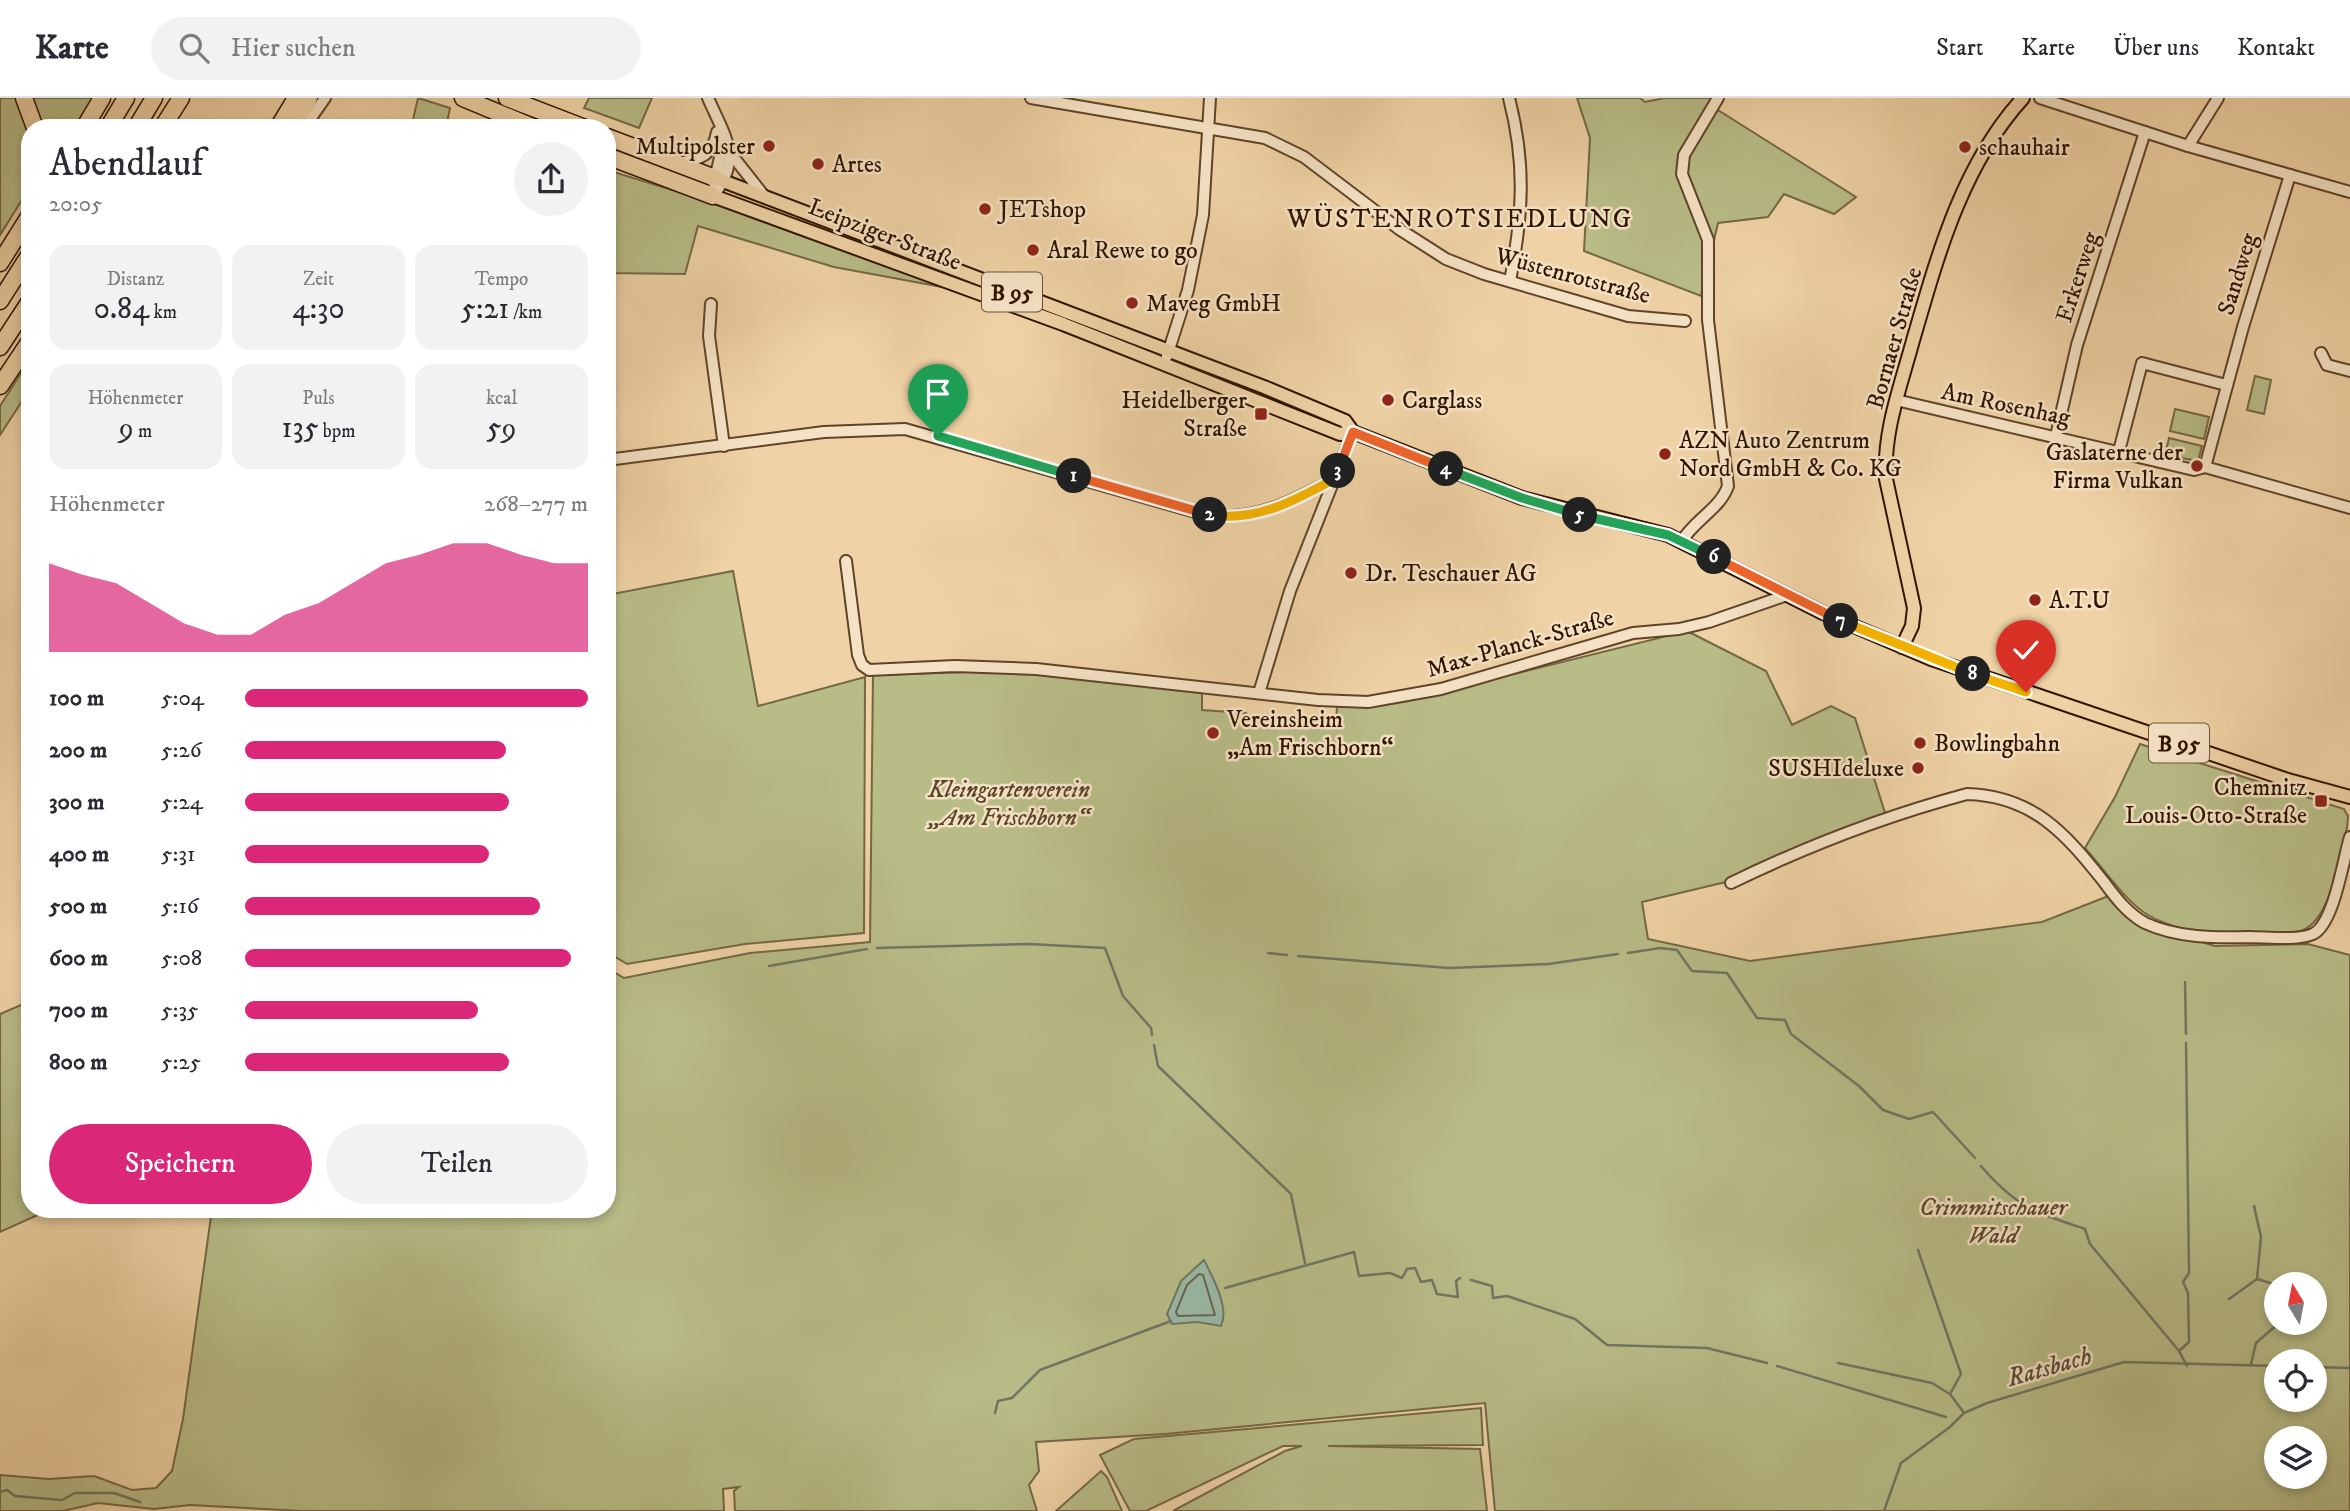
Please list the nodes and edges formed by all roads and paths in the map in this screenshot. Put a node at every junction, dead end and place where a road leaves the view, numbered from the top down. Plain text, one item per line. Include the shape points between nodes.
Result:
1 (24, 98) edge
2 (102, 98) edge
3 (126, 98) edge
4 (154, 98) edge
5 (181, 98) edge
6 (296, 98) edge
7 (309, 98) edge
8 (325, 98) edge
9 (463, 98) edge
10 (507, 98) edge
11 (525, 98) edge
12 (708, 98) edge
13 (1031, 98) edge
14 (1210, 98) edge
15 (1509, 98) edge
16 (1718, 98) edge
17 (2023, 98) edge
18 (2040, 98) edge
19 (2218, 98) edge
20 (550, 115) junction
21 (32, 119) edge
22 (89, 119) edge
23 (113, 119) edge
24 (141, 119) edge
25 (169, 119) edge
26 (283, 119) edge
27 (296, 119) edge
28 (310, 119) edge
29 (513, 119) edge
30 (561, 119) edge
31 (719, 123) junction
32 (1209, 129) junction
33 (2145, 132) junction
34 (616, 140) edge
35 (2188, 146) junction
36 (731, 154) junction
37 (616, 159) edge
38 (676, 164) junction
39 (2290, 175) junction
40 (720, 180) junction
41 (2350, 192) edge
42 (713, 197) junction
43 (765, 197) junction
44 (21, 222) edge
45 (21, 229) edge
46 (13, 241) junction
47 (0, 263) edge
48 (21, 268) edge
49 (1510, 281) junction
50 (0, 301) edge
51 (711, 304) dead end
52 (21, 315) edge
53 (1685, 321) dead end
54 (0, 347) edge
55 (2322, 353) dead end
56 (21, 354) edge
57 (1166, 358) junction
58 (2350, 371) edge
59 (2226, 385) junction
60 (0, 386) edge
61 (1896, 400) junction
62 (1353, 432) junction
63 (2056, 436) junction
64 (724, 446) junction
65 (2119, 451) junction
66 (616, 459) edge
67 (2205, 467) junction
68 (1336, 478) junction
69 (2350, 508) edge
70 (1682, 541) junction
71 (846, 561) dead end
72 (1787, 595) junction
73 (1902, 647) junction
74 (1259, 693) junction
75 (2350, 797) edge
76 (2350, 837) edge
77 (1731, 883) dead end

1 - 21 highway
2 - 22 highway
3 - 23 highway
4 - 24 highway
5 - 25 highway
6 - 26 highway
7 - 27 highway
8 - 28 street
9 - 29 highway
10 - 20 highway
11 - 20 highway
12 - 31 street
13 - 32 street, Wüstenrotstraße
14 - 32 street
15 - 49 street via 1520,139 1522,193
16 - 70 street via 1688,147 1682,174 1708,240 1708,320 1728,486
17 - 61 main road, Bornaer Straße via 2010,112 1957,207
18 - 33 street
19 - 35 street
20 - 30 highway
31 - 36 street
31 - 38 street via 711,152
31 - 40 street
32 - 49 street, Wüstenrotstraße via 1265,138 1304,157 1446,259
32 - 57 street via 1203,215 1188,290
33 - 35 street
33 - 63 street, Erkerweg via 2077,345
34 - 38 highway, Leipziger Straße / B 95
35 - 39 street
36 - 40 street
36 - 43 street
37 - 42 highway, Leipziger Straße / B 95
38 - 40 highway, Leipziger Straße / B 95
39 - 41 street
39 - 59 street, Sandweg
40 - 42 street
40 - 43 main road, Leipziger Straße / B 95
42 - 57 main road, Leipziger Straße / B 95
43 - 57 main road, Leipziger Straße / B 95
44 - 46 highway
45 - 46 highway
46 - 47 highway
48 - 50 highway
49 - 53 street, Wüstenrotstraße via 1628,316
51 - 64 street via 709,336
52 - 54 highway
55 - 58 street via 2327,365
56 - 60 highway
57 - 62 main road, Leipziger Straße / B 95 via 1340,434
59 - 65 street via 2142,363
59 - 67 street, Sandweg
61 - 63 street, Am Rosenhag
61 - 73 main road, Bornaer Straße via 1886,479 1914,608
62 - 68 street
62 - 70 main road, Leipziger Straße / B 95 via 1522,498
63 - 65 street, Am Rosenhag
64 - 66 street
64 - 68 street via 824,432 905,429 1226,518 1271,510
65 - 67 street, Am Rosenhag via 2194,470
67 - 69 street, Am Rosenhag
68 - 74 street via 1290,591
70 - 72 main road, Leipziger Straße / B 95
71 - 74 street, Max-Planck-Straße via 858,655 869,670 1036,669
72 - 73 main road, Leipziger Straße / B 95
72 - 74 street, Max-Planck-Straße via 1709,622 1633,633 1407,696 1351,702
73 - 75 main road, Leipziger Straße / B 95
76 - 77 street via 2327,920 2310,935 2199,938 2145,923 2047,821 2024,805 1983,794 1967,794 1856,829

